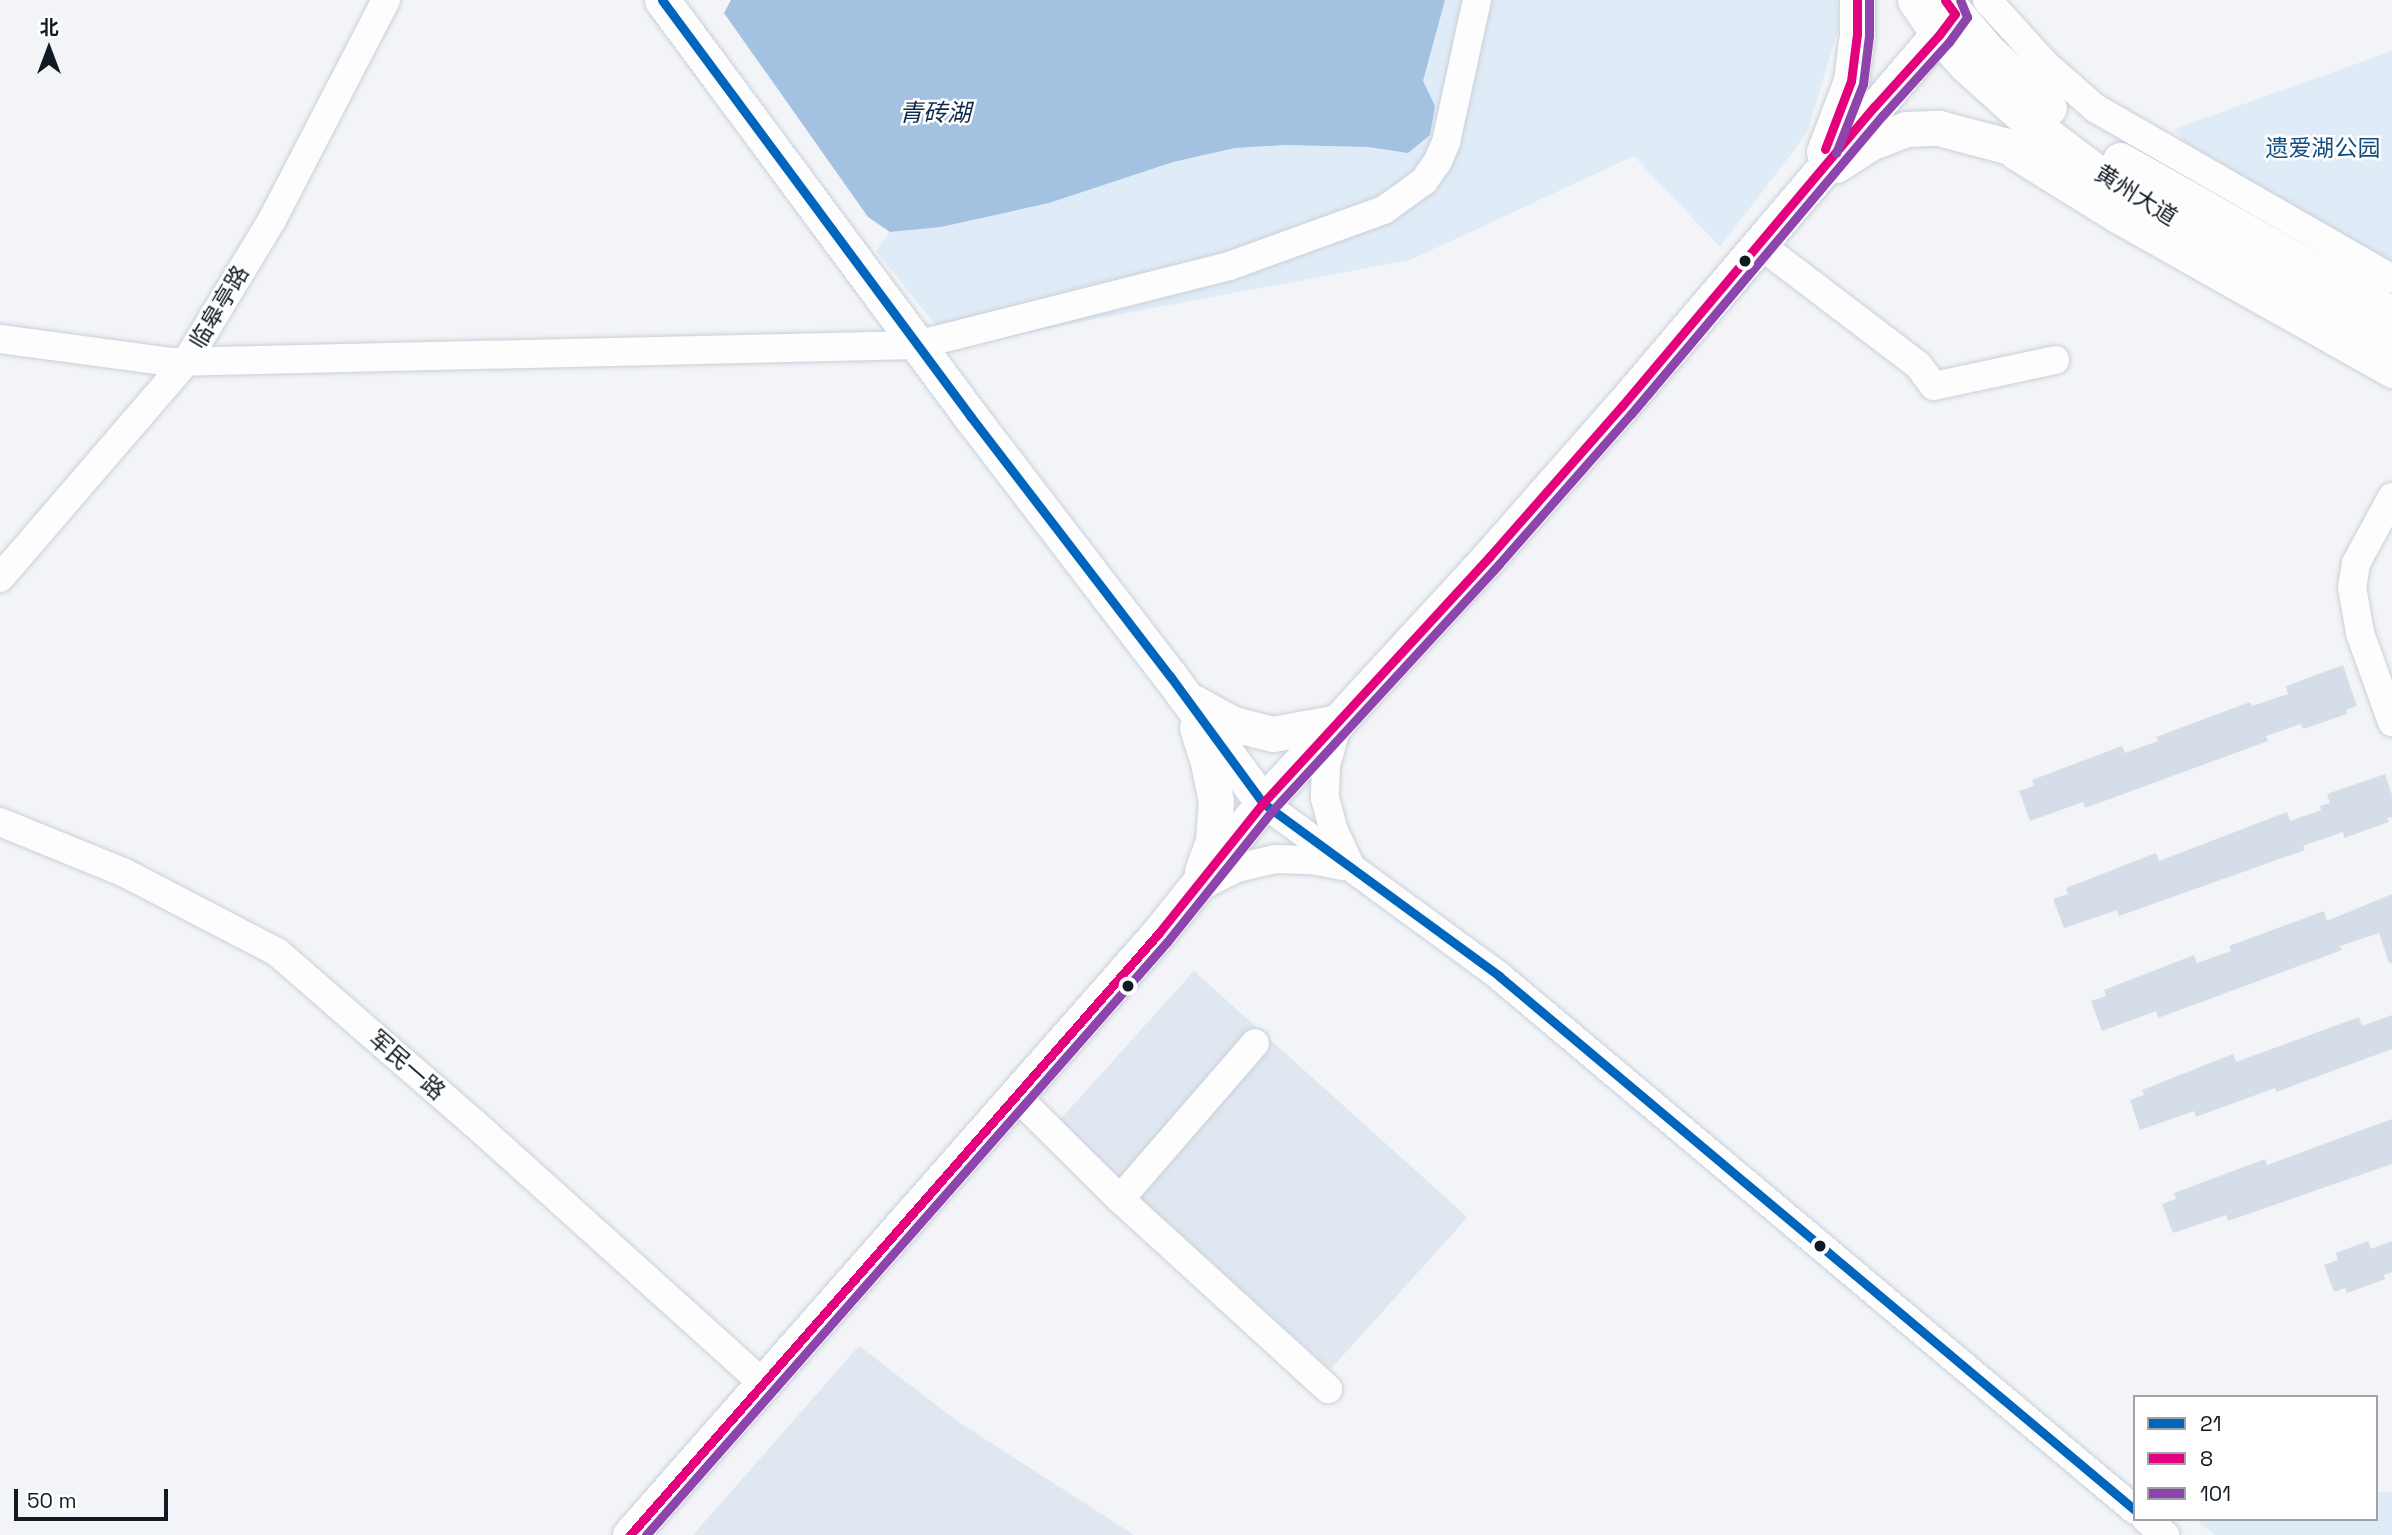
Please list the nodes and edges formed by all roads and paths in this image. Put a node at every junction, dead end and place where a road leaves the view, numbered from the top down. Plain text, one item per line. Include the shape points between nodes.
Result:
1 (386, 0) edge
2 (663, 0) edge
3 (1477, 0) edge
4 (1857, 0) edge
5 (1915, 0) edge
6 (1987, 0) edge
7 (1946, 16) edge
8 (1987, 139) junction
9 (2092, 169) junction
10 (1813, 181) junction
11 (1759, 244) junction
12 (2392, 279) edge
13 (2392, 314) edge
14 (0, 339) edge
15 (917, 345) junction
16 (2392, 345) edge
17 (2056, 360) dead end
18 (186, 362) junction
19 (2392, 374) edge
20 (2392, 497) edge
21 (0, 578) edge
22 (1187, 699) junction
23 (1338, 722) junction
24 (2392, 722) edge
25 (1263, 803) junction
26 (0, 822) edge
27 (1351, 867) junction
28 (1194, 889) junction
29 (1255, 1043) dead end
30 (1016, 1096) junction
31 (1120, 1199) junction
32 (764, 1384) junction
33 (1328, 1389) dead end
34 (2133, 1508) edge
35 (2148, 1521) edge
36 (630, 1535) edge
37 (2165, 1535) edge

1 - 18 street, 临皋亭路 via 272,220
2 - 15 main road
3 - 15 street via 1438,161 1424,181 1384,210 1228,266
4 - 10 main road via 1851,81
5 - 7 main road, 黄州大道
6 - 12 street via 2045,64 2095,108
7 - 9 main road, 黄州大道 via 1966,65
7 - 10 main road
7 - 13 main road, 黄州大道 via 2053,112 2119,160
8 - 9 main road
8 - 10 main road via 1939,128 1906,129 1870,143
8 - 19 street
9 - 16 main road, 黄州大道
10 - 11 main road
11 - 17 street via 1918,365 1934,386
11 - 23 main road via 1490,556
14 - 18 street
15 - 18 street
15 - 22 main road
18 - 21 street, 临皋亭路
20 - 24 street via 2356,564 2353,587 2360,633
22 - 23 main road via 1233,724 1273,734
22 - 25 main road
22 - 28 main road via 1216,801 1213,841
23 - 25 main road
23 - 27 street via 1326,765 1325,797
25 - 27 street
25 - 28 main road
26 - 32 street, 军民一路 via 125,873 277,952
27 - 28 street via 1275,859 1237,868
27 - 34 street via 1499,976
28 - 30 main road
29 - 31 street
30 - 31 street
30 - 32 main road
31 - 33 street
32 - 36 main road
35 - 37 street

